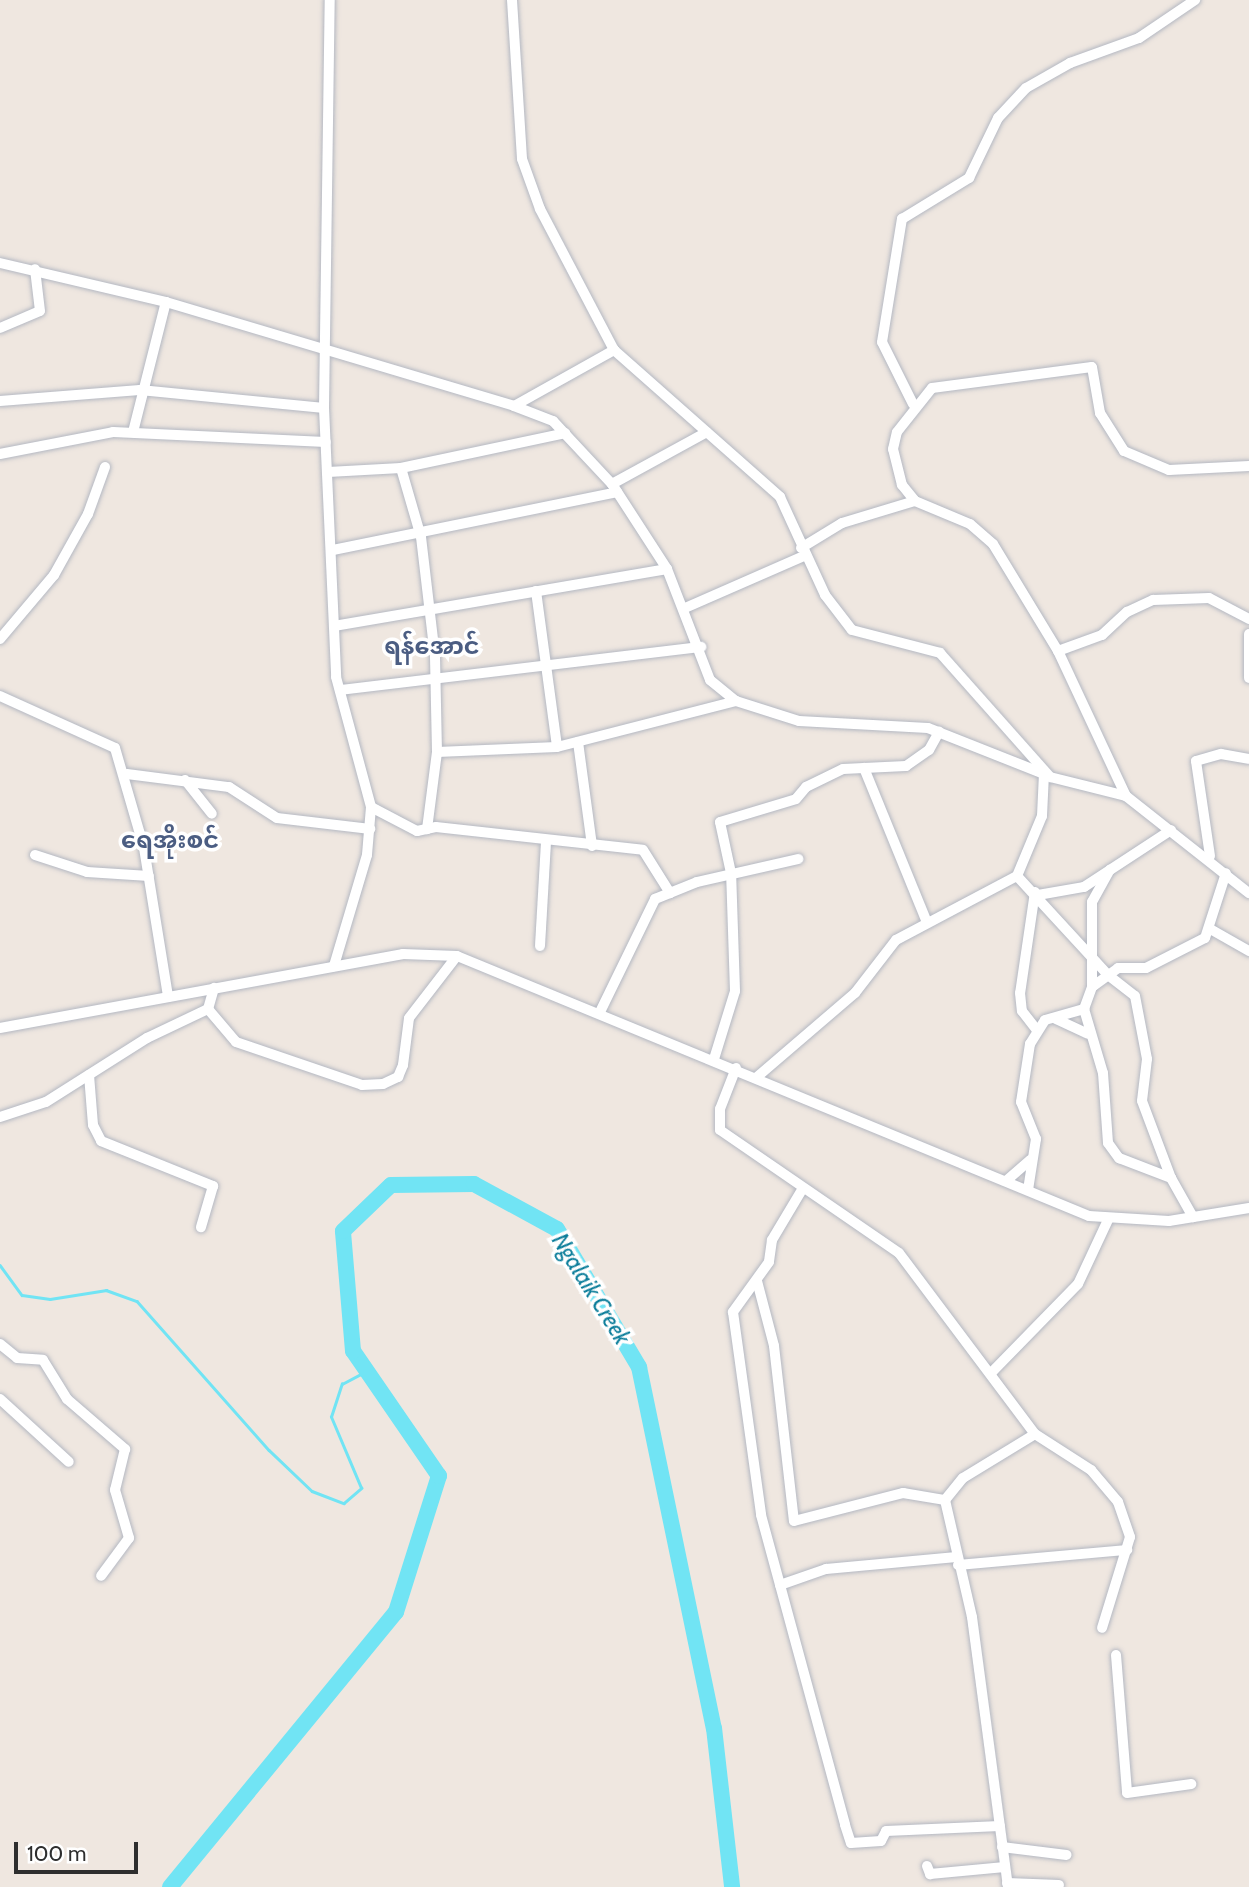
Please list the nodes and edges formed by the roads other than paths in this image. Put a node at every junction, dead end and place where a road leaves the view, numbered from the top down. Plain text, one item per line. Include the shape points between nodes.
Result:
1 (330, 0) edge
2 (512, 0) edge
3 (1195, 0) edge
4 (0, 263) edge
5 (35, 269) junction
6 (166, 302) junction
7 (0, 328) edge
8 (614, 349) junction
9 (324, 351) junction
10 (140, 390) junction
11 (0, 401) edge
12 (914, 404) junction
13 (514, 406) junction
14 (324, 408) junction
15 (133, 432) junction
16 (707, 432) junction
17 (565, 433) junction
18 (326, 442) junction
19 (0, 454) edge
20 (1249, 466) edge
21 (105, 467) dead end
22 (401, 468) junction
23 (328, 472) junction
24 (614, 488) junction
25 (915, 501) junction
26 (421, 537) junction
27 (333, 550) junction
28 (802, 552) junction
29 (667, 569) junction
30 (536, 591) junction
31 (685, 608) junction
32 (427, 610) junction
33 (1249, 619) edge
34 (334, 626) junction
35 (1249, 634) edge
36 (0, 639) edge
37 (701, 647) junction
38 (1058, 651) junction
39 (544, 663) junction
40 (436, 675) junction
41 (1249, 678) edge
42 (340, 690) junction
43 (0, 696) edge
44 (736, 701) junction
45 (939, 732) junction
46 (578, 742) junction
47 (557, 747) junction
48 (437, 752) junction
49 (1249, 759) edge
50 (864, 768) junction
51 (127, 774) junction
52 (1047, 775) junction
53 (184, 779) junction
54 (1126, 796) junction
55 (372, 807) junction
56 (212, 814) dead end
57 (370, 829) junction
58 (427, 829) junction
59 (1171, 830) junction
60 (546, 843) junction
61 (592, 846) junction
62 (35, 855) dead end
63 (1210, 856) junction
64 (798, 859) dead end
65 (1110, 870) junction
66 (730, 873) junction
67 (1226, 873) junction
68 (149, 876) junction
69 (1017, 876) junction
70 (670, 892) junction
71 (1037, 893) junction
72 (1249, 893) edge
73 (927, 922) junction
74 (1212, 929) junction
75 (540, 946) dead end
76 (1089, 948) junction
77 (1249, 951) edge
78 (457, 956) junction
79 (334, 967) junction
80 (1137, 969) junction
81 (1108, 975) junction
82 (214, 988) junction
83 (1125, 988) junction
84 (1091, 991) junction
85 (168, 996) junction
86 (208, 1009) junction
87 (1084, 1009) junction
88 (600, 1012) junction
89 (1056, 1019) junction
90 (0, 1028) edge
91 (1037, 1029) junction
92 (1088, 1034) junction
93 (714, 1059) junction
94 (737, 1068) junction
95 (89, 1075) junction
96 (757, 1077) junction
97 (0, 1116) edge
98 (1030, 1160) junction
99 (1171, 1178) junction
100 (1006, 1181) junction
101 (803, 1188) junction
102 (1028, 1190) junction
103 (1249, 1208) edge
104 (1194, 1217) junction
105 (1108, 1220) junction
106 (201, 1227) dead end
107 (757, 1280) junction
108 (0, 1344) edge
109 (992, 1372) junction
110 (0, 1399) edge
111 (1035, 1434) junction
112 (69, 1462) dead end
113 (946, 1500) junction
114 (1128, 1550) junction
115 (957, 1561) junction
116 (101, 1576) dead end
117 (780, 1585) junction
118 (1102, 1628) dead end
119 (1116, 1656) dead end
120 (1191, 1784) dead end
121 (1000, 1826) junction
122 (1002, 1847) junction
123 (1066, 1855) dead end
124 (927, 1866) dead end
125 (1005, 1867) junction
126 (1007, 1885) edge
127 (1059, 1885) edge

1 - 9 street
2 - 8 street via 522,159 540,209
3 - 12 street via 1139,38 1070,63 1026,88 998,118 969,178 902,219 882,342
4 - 5 street
5 - 6 street
5 - 7 street via 40,312
6 - 9 street
6 - 10 street
8 - 13 street
8 - 16 street
9 - 13 street
9 - 14 street
10 - 11 street
10 - 14 street
10 - 15 street
12 - 20 street via 932,388 1092,367 1100,412 1124,452 1169,470
12 - 25 street via 893,449 902,485
13 - 17 street via 553,421
14 - 18 street
15 - 18 street
15 - 19 street via 87,434
16 - 24 street
16 - 28 street via 780,497
17 - 22 street
17 - 24 street
18 - 23 street
21 - 36 street via 88,514 54,575
22 - 23 street
22 - 26 street
23 - 27 street
24 - 26 street
24 - 29 street
25 - 28 street via 842,523
25 - 38 street via 982,531
26 - 27 street
26 - 32 street
27 - 34 street
28 - 31 street
28 - 52 street via 852,630 926,648 953,663
29 - 30 street
29 - 31 street
30 - 32 street
30 - 39 street
31 - 37 street
32 - 34 street
32 - 40 street
33 - 38 street via 1209,598 1153,600 1127,612 1102,635
34 - 42 street
35 - 41 street
37 - 39 street
37 - 44 street via 710,680
38 - 54 street
39 - 40 street
39 - 47 street
40 - 42 street
40 - 48 street
42 - 55 street
43 - 51 street via 112,743
44 - 45 street via 799,721 900,724
44 - 46 street
45 - 50 street via 929,750 906,766
45 - 52 street
46 - 47 street
46 - 61 street
47 - 48 street
48 - 58 street
49 - 63 street via 1209,755 1195,765
50 - 66 street via 831,774 782,804 725,817 720,822
50 - 73 street
51 - 53 street
51 - 68 street
52 - 54 street
52 - 69 street via 1042,816
53 - 56 street
53 - 57 street via 229,788 277,818
54 - 59 street
55 - 57 street
55 - 58 street via 417,831
57 - 79 street
58 - 60 street
59 - 63 street
59 - 65 street
60 - 61 street
60 - 75 street
61 - 70 street via 643,850
62 - 68 street via 87,872
63 - 67 street
64 - 66 street
65 - 71 street via 1068,893
65 - 76 street via 1092,902
66 - 70 street
66 - 93 street via 736,991
67 - 72 street
67 - 74 street
68 - 85 street
69 - 71 street
69 - 73 street
70 - 88 street via 652,903
71 - 76 street
71 - 91 street via 1020,993 1022,1011
73 - 96 street via 896,940 855,993
74 - 77 street
74 - 80 street
76 - 81 street
76 - 84 street
78 - 79 street via 403,954
78 - 86 street via 409,1018 403,1065 398,1077 383,1084 362,1085 236,1042
78 - 88 street
79 - 82 street
80 - 81 street
80 - 83 street
81 - 83 street
81 - 84 street
82 - 85 street
82 - 86 street
83 - 84 street via 1102,986
83 - 99 street via 1147,1059 1142,1101
84 - 87 street
85 - 90 street
86 - 95 street
87 - 89 street
87 - 92 street
88 - 93 street
89 - 91 street
89 - 92 street
91 - 98 street via 1021,1102 1037,1139
92 - 99 street via 1103,1073 1108,1143 1119,1158
93 - 94 street
94 - 96 street
94 - 101 street via 720,1109 720,1130
95 - 97 street via 46,1102
95 - 106 street via 93,1125 101,1141 213,1186
96 - 100 street
98 - 100 street
98 - 102 street
99 - 104 street
100 - 102 street
101 - 107 street
101 - 109 street via 899,1253
102 - 105 street
103 - 104 street
104 - 105 street
105 - 109 street via 1079,1284
107 - 113 street via 774,1346 794,1521 902,1493
107 - 117 street via 733,1312 761,1515
108 - 116 street via 17,1358 43,1360 67,1399 125,1449 115,1490 129,1538
109 - 111 street
110 - 112 street
111 - 113 street via 963,1478
111 - 114 street via 1091,1470 1118,1502 1128,1524
113 - 115 street
114 - 115 street
114 - 118 street
115 - 117 street via 826,1569
115 - 121 street via 972,1617
117 - 121 street via 851,1843 881,1841 886,1831
119 - 120 street via 1127,1793
121 - 122 street
122 - 123 street
122 - 125 street
124 - 125 street via 930,1874
125 - 126 street
126 - 127 street

